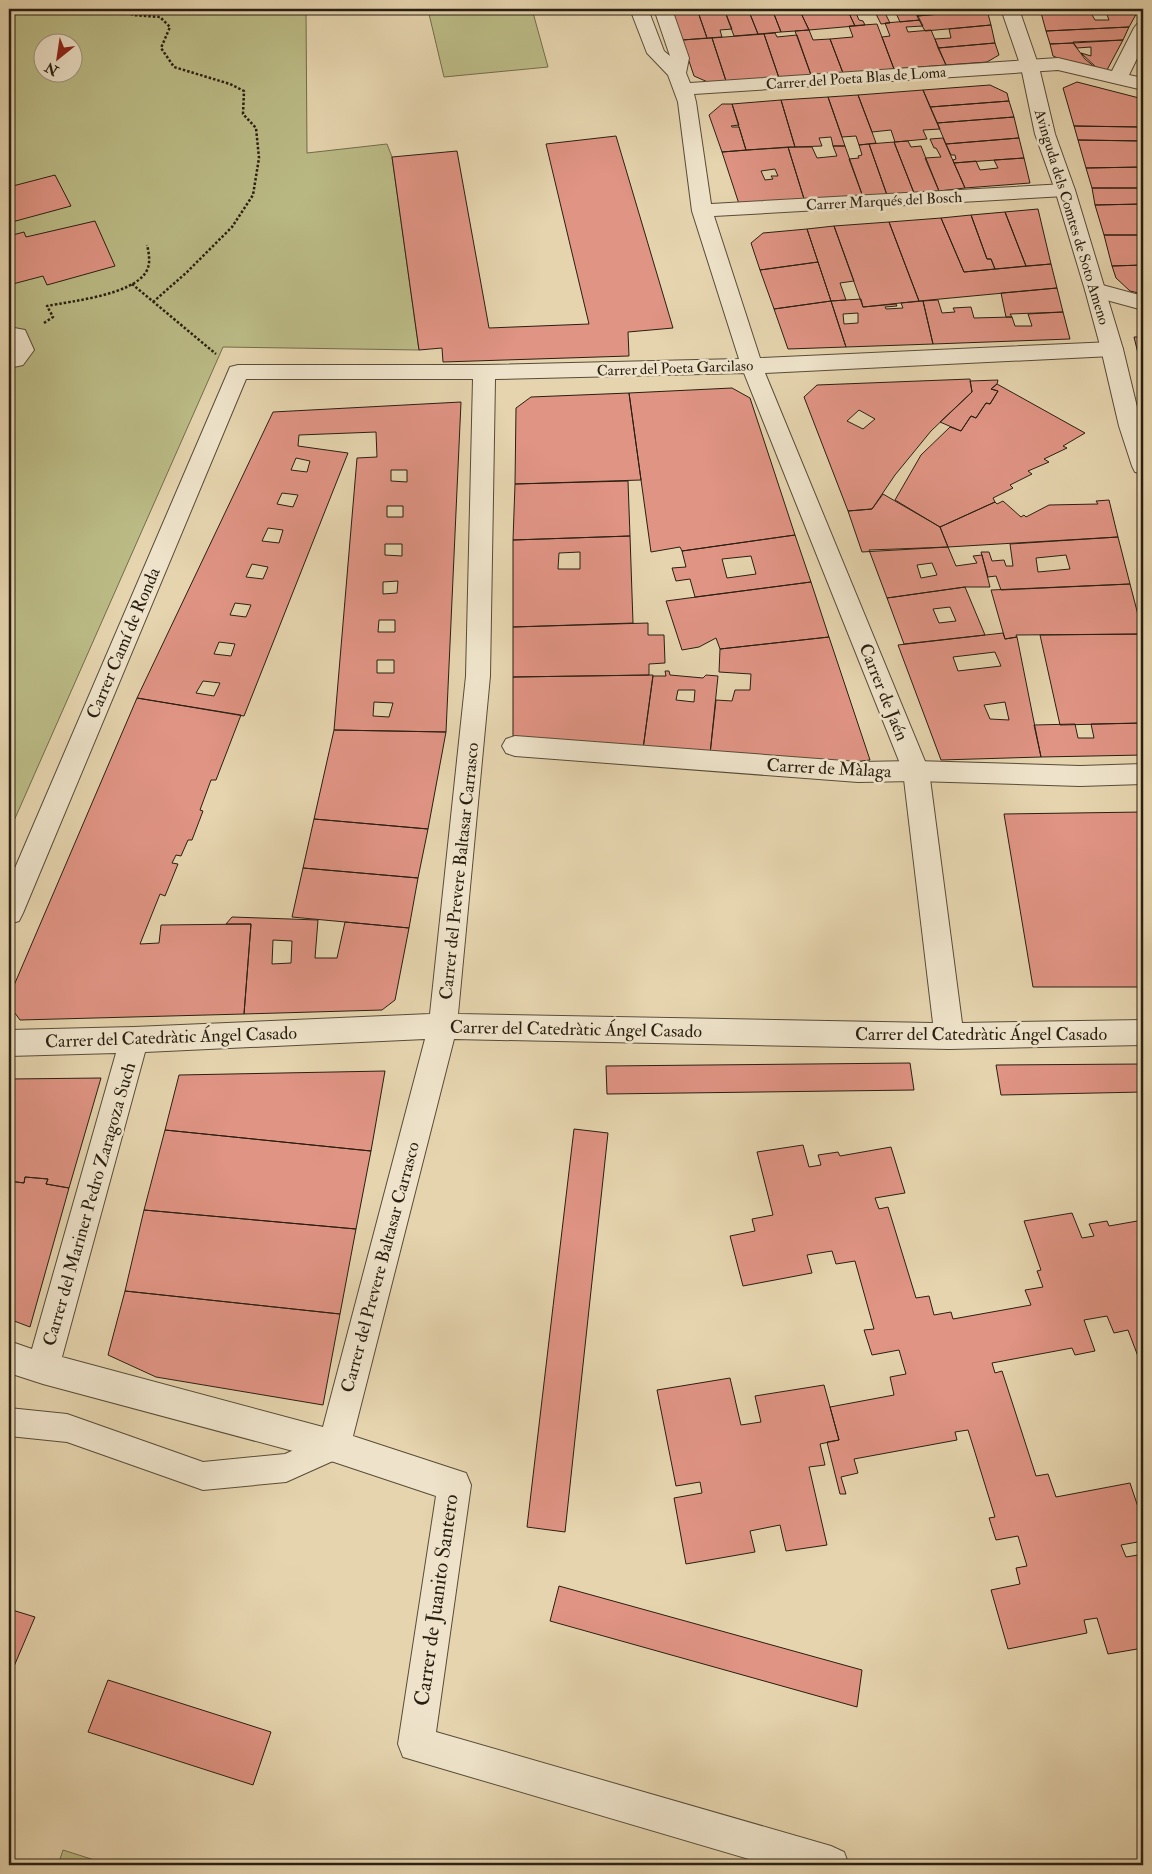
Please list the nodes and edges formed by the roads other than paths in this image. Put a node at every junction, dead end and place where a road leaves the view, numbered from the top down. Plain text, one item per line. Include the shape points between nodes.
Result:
1 (639, 9) edge
2 (663, 9) edge
3 (1010, 9) edge
4 (1143, 28) edge
5 (1030, 67) junction
6 (1118, 78) junction
7 (679, 81) junction
8 (1143, 84) edge
9 (1065, 190) junction
10 (702, 211) junction
11 (1095, 290) junction
12 (1143, 304) edge
13 (14, 334) edge
14 (1112, 349) junction
15 (9, 362) edge
16 (752, 366) junction
17 (238, 372) joint
18 (484, 372) junction
19 (1137, 430) edge
20 (1143, 466) edge
21 (515, 746) dead end
22 (916, 771) junction
23 (1143, 774) edge
24 (9, 913) edge
25 (443, 1026) junction
26 (1143, 1033) edge
27 (949, 1036) junction
28 (134, 1040) junction
29 (9, 1043) edge
30 (9, 1357) edge
31 (43, 1368) junction
32 (9, 1422) edge
33 (334, 1446) junction
34 (831, 1865) edge

1 - 7 street via 656,53
2 - 7 street, Carrer de Jaén via 680,58
3 - 5 street, Avinguda dels Comtes de Soto Ameno
4 - 6 street
5 - 6 street, Carrer del Poeta Blas de Loma via 1058,64
5 - 7 street, Carrer del Poeta Blas de Loma
5 - 9 street, Avinguda dels Comtes de Soto Ameno via 1045,134
6 - 8 street, Carrer del Poeta Blas de Loma
7 - 10 street, Carrer de Jaén via 687,102
9 - 10 street, Carrer Marqués del Bosch
9 - 11 street, Avinguda dels Comtes de Soto Ameno
10 - 16 street, Carrer de Jaén
11 - 12 street
11 - 14 street, Avinguda dels Comtes de Soto Ameno
13 - 15 lane via 25,350 16,361
14 - 16 street, Carrer del Poeta Garcilaso
14 - 19 street, Avinguda dels Comtes de Soto Ameno
16 - 18 street, Carrer del Poeta Garcilaso
16 - 22 street, Carrer de Jaén
17 - 18 street, Carrer del Poeta Garcilaso
17 - 24 street, Carrer Camí de Ronda
18 - 25 street, Carrer del Prevere Baltasar Carrasco via 478,676
19 - 20 street, Avinguda dels Comtes de Soto Ameno
21 - 22 street, Carrer de Màlaga via 858,772
22 - 23 street, Carrer de Màlaga via 1080,776
22 - 27 street, Carrer de Jaén
25 - 27 street, Carrer del Catedràtic Ángel Casado
25 - 28 street, Carrer del Catedràtic Ángel Casado
25 - 33 street, Carrer del Prevere Baltasar Carrasco
26 - 27 street, Carrer del Catedràtic Ángel Casado
28 - 29 street, Carrer del Catedràtic Ángel Casado
28 - 31 street, Carrer del Mariner Pedro Zaragoza Such
30 - 31 street, Carrer de Juanito Santero
31 - 33 street, Carrer de Juanito Santero
32 - 33 lane via 68,1428 203,1476 286,1468
33 - 34 street, Carrer de Juanito Santero via 454,1485 416,1744

